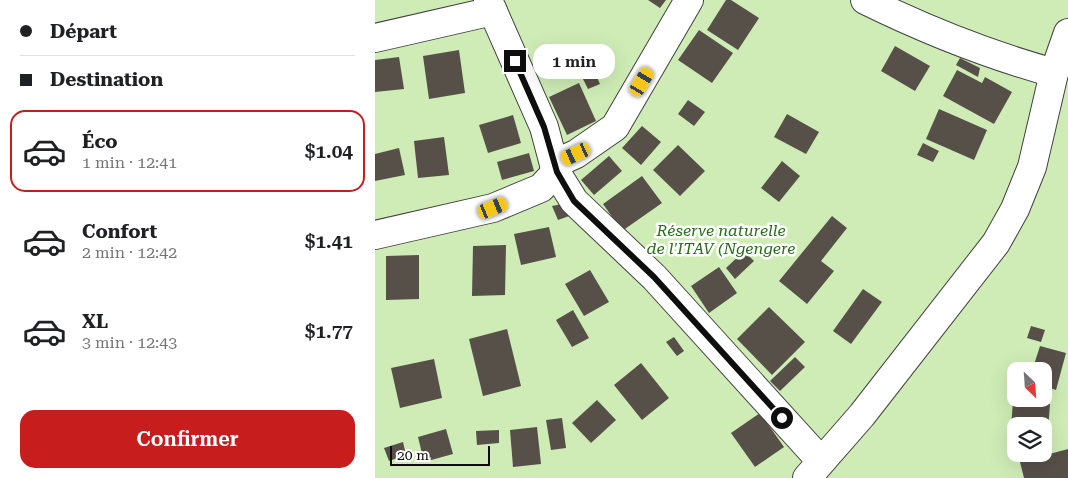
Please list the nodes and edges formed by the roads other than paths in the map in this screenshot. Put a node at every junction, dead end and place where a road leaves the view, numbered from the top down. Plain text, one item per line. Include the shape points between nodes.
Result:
1 (689, 0) edge
2 (865, 0) edge
3 (490, 6) edge
4 (1068, 33) edge
5 (375, 38) edge
6 (1054, 73) junction
7 (555, 168) junction
8 (375, 235) edge
9 (814, 470) edge

1 - 7 street via 615,127
2 - 6 street via 1008,60
3 - 5 street
3 - 7 street via 544,127
4 - 6 street
6 - 9 street via 1032,167 1015,210 997,243 863,415
7 - 8 street via 541,188 493,208
7 - 9 street via 574,201 654,277

